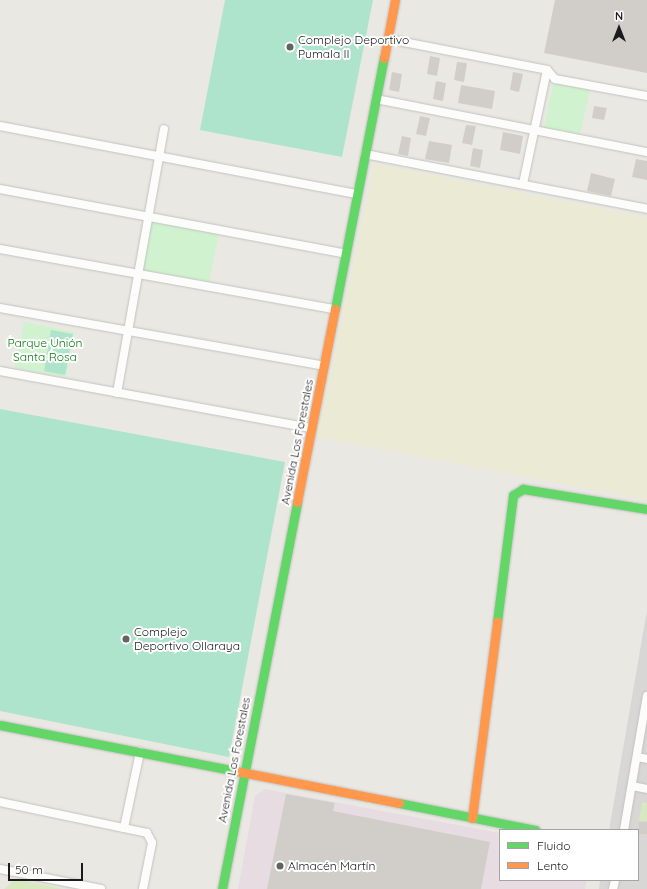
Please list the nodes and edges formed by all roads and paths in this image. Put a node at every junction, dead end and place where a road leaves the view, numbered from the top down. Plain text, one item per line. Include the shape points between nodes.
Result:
1 (395, 0) edge
2 (388, 39) junction
3 (547, 70) junction
4 (647, 96) edge
5 (376, 99) junction
6 (0, 126) edge
7 (164, 129) dead end
8 (534, 130) junction
9 (647, 152) edge
10 (365, 154) junction
11 (159, 156) junction
12 (523, 184) junction
13 (0, 189) edge
14 (358, 194) junction
15 (647, 209) edge
16 (148, 217) junction
17 (0, 249) edge
18 (346, 254) junction
19 (138, 274) junction
20 (0, 308) edge
21 (335, 309) junction
22 (128, 331) junction
23 (324, 366) junction
24 (0, 371) edge
25 (117, 392) junction
26 (312, 428) junction
27 (647, 509) edge
28 (647, 696) edge
29 (0, 725) edge
30 (140, 752) junction
31 (637, 757) junction
32 (647, 759) edge
33 (244, 773) junction
34 (632, 786) junction
35 (647, 789) edge
36 (0, 802) edge
37 (472, 818) junction
38 (124, 828) junction
39 (530, 829) edge
40 (624, 829) edge
41 (0, 869) edge
42 (101, 889) edge
43 (143, 889) edge
44 (222, 889) edge

1 - 2 street, Avenida Los Forestales
2 - 3 street
2 - 5 street, Avenida Los Forestales
3 - 4 street via 555,79
3 - 8 street
5 - 8 street
5 - 10 street, Avenida Los Forestales
6 - 11 street
7 - 11 street
8 - 9 street
8 - 12 street
10 - 12 street
10 - 14 street, Avenida Los Forestales
11 - 14 street
11 - 16 street
12 - 15 street
13 - 16 street
14 - 18 street, Avenida Los Forestales
16 - 18 street
16 - 19 street
17 - 19 street
18 - 21 street, Avenida Los Forestales
19 - 21 street
19 - 22 street
20 - 22 street
21 - 23 street, Avenida Los Forestales
22 - 23 street
22 - 25 street
23 - 26 street, Avenida Los Forestales
24 - 25 street
25 - 26 street
26 - 33 street, Avenida Los Forestales
27 - 37 street via 523,489 513,495
28 - 31 street
29 - 30 street
30 - 33 street
30 - 38 street
31 - 32 street
31 - 34 street
33 - 37 street
33 - 44 street, Avenida Los Forestales
34 - 35 street
34 - 40 street
36 - 38 street
37 - 39 street
38 - 43 street via 152,837
41 - 42 street

